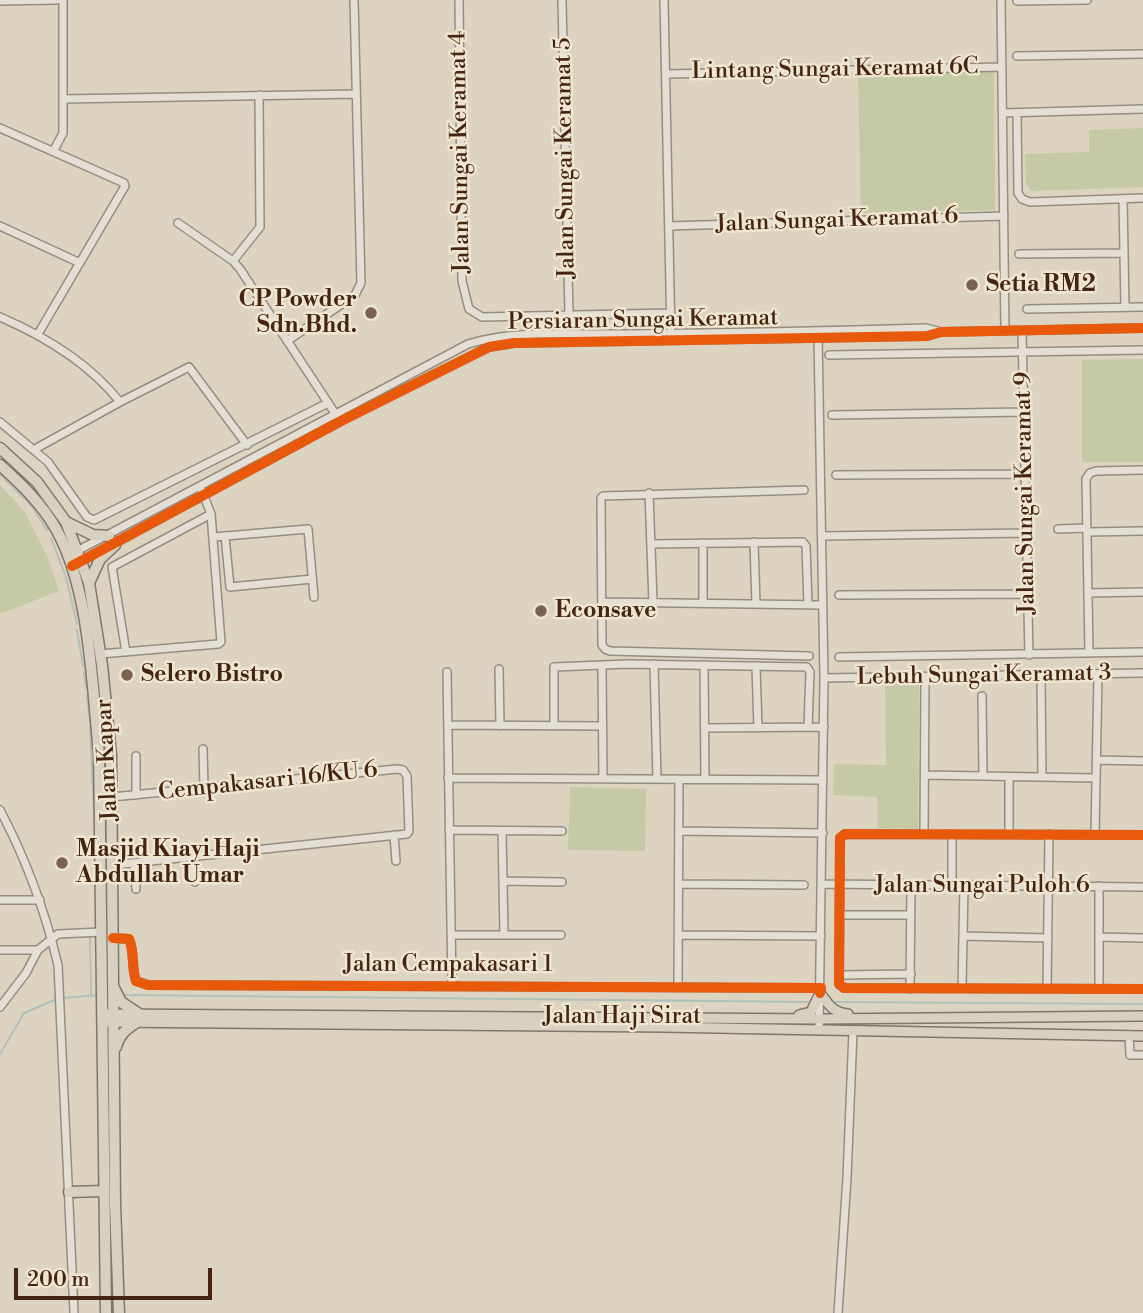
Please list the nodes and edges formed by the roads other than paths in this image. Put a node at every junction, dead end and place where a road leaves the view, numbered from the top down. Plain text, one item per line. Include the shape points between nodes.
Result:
1 (57, 0) edge
2 (63, 0) edge
3 (354, 0) edge
4 (459, 0) edge
5 (562, 0) edge
6 (664, 0) edge
7 (1001, 0) edge
8 (1087, 0) edge
9 (0, 1) edge
10 (1017, 1) edge
11 (1143, 54) edge
12 (1017, 56) dead end
13 (1002, 66) junction
14 (667, 74) junction
15 (356, 94) junction
16 (259, 95) junction
17 (64, 99) junction
18 (1143, 109) edge
19 (1003, 113) junction
20 (1017, 113) junction
21 (0, 128) edge
22 (54, 150) junction
23 (1143, 198) edge
24 (1123, 199) junction
25 (1004, 216) junction
26 (178, 223) dead end
27 (0, 226) edge
28 (669, 226) junction
29 (1124, 253) junction
30 (1019, 254) dead end
31 (233, 261) junction
32 (80, 263) junction
33 (1125, 307) junction
34 (1143, 307) edge
35 (1027, 309) dead end
36 (670, 313) junction
37 (569, 316) junction
38 (0, 317) edge
39 (1143, 328) edge
40 (1005, 331) junction
41 (1022, 331) junction
42 (38, 334) junction
43 (818, 335) junction
44 (671, 337) junction
45 (287, 341) junction
46 (1143, 350) edge
47 (1023, 352) junction
48 (829, 355) dead end
49 (120, 402) junction
50 (328, 403) junction
51 (1024, 412) junction
52 (832, 415) dead end
53 (338, 418) junction
54 (0, 422) edge
55 (247, 445) junction
56 (0, 449) edge
57 (35, 449) junction
58 (0, 465) edge
59 (1143, 470) edge
60 (1025, 474) junction
61 (836, 475) dead end
62 (200, 487) junction
63 (804, 490) dead end
64 (649, 493) junction
65 (205, 495) junction
66 (211, 514) junction
67 (65, 522) junction
68 (1058, 529) dead end
69 (1087, 530) junction
70 (1143, 531) edge
71 (1027, 533) junction
72 (225, 536) junction
73 (822, 536) junction
74 (214, 537) junction
75 (112, 540) junction
76 (754, 542) junction
77 (703, 543) junction
78 (651, 544) junction
79 (73, 553) junction
80 (77, 564) junction
81 (312, 579) junction
82 (89, 583) junction
83 (1143, 592) edge
84 (1088, 593) junction
85 (1028, 594) junction
86 (839, 595) dead end
87 (314, 597) dead end
88 (602, 602) junction
89 (653, 603) junction
90 (703, 603) junction
91 (756, 604) junction
92 (808, 605) junction
93 (823, 605) junction
94 (126, 652) junction
95 (1143, 652) edge
96 (1089, 653) junction
97 (100, 654) junction
98 (1029, 655) junction
99 (808, 656) dead end
100 (839, 657) dead end
101 (654, 664) junction
102 (602, 666) junction
103 (704, 666) junction
104 (756, 666) junction
105 (499, 669) dead end
106 (447, 672) dead end
107 (1143, 673) edge
108 (1098, 674) junction
109 (1041, 675) junction
110 (925, 677) junction
111 (824, 678) junction
112 (982, 696) dead end
113 (448, 725) junction
114 (500, 726) junction
115 (554, 726) junction
116 (602, 726) junction
117 (808, 727) junction
118 (824, 727) junction
119 (705, 728) junction
120 (758, 728) junction
121 (203, 749) dead end
122 (136, 756) dead end
123 (1097, 760) junction
124 (1143, 761) edge
125 (925, 775) junction
126 (983, 776) junction
127 (1009, 777) junction
128 (1042, 777) junction
129 (449, 778) junction
130 (1096, 778) junction
131 (603, 779) junction
132 (657, 779) junction
133 (679, 779) junction
134 (705, 779) junction
135 (823, 780) junction
136 (204, 788) junction
137 (136, 795) junction
138 (112, 797) junction
139 (0, 810) edge
140 (449, 830) junction
141 (502, 831) junction
142 (562, 831) dead end
143 (679, 831) junction
144 (822, 833) junction
145 (925, 834) junction
146 (952, 834) junction
147 (1009, 834) junction
148 (1049, 834) junction
149 (394, 835) junction
150 (1096, 835) junction
151 (1143, 835) edge
152 (192, 857) junction
153 (397, 861) dead end
154 (134, 863) junction
155 (113, 865) junction
156 (503, 881) junction
157 (195, 882) dead end
158 (562, 882) dead end
159 (679, 884) junction
160 (822, 884) junction
161 (839, 884) junction
162 (804, 885) dead end
163 (911, 885) junction
164 (951, 885) junction
165 (964, 885) junction
166 (1049, 886) junction
167 (1100, 886) junction
168 (1143, 887) edge
169 (136, 889) dead end
170 (0, 900) edge
171 (40, 900) junction
172 (839, 915) junction
173 (911, 915) junction
174 (101, 932) junction
175 (451, 935) junction
176 (504, 935) junction
177 (561, 935) dead end
178 (678, 935) junction
179 (821, 936) junction
180 (963, 936) junction
181 (1099, 937) junction
182 (113, 938) junction
183 (1048, 938) junction
184 (1143, 938) edge
185 (52, 939) junction
186 (0, 950) edge
187 (37, 950) junction
188 (911, 974) junction
189 (839, 975) junction
190 (452, 986) junction
191 (678, 987) junction
192 (962, 988) junction
193 (911, 989) junction
194 (1047, 989) junction
195 (1099, 989) junction
196 (1143, 989) edge
197 (820, 990) junction
198 (110, 1002) junction
199 (0, 1007) edge
200 (1030, 1016) junction
201 (1143, 1016) edge
202 (138, 1018) junction
203 (741, 1018) junction
204 (892, 1018) junction
205 (820, 1019) junction
206 (820, 1030) junction
207 (853, 1031) junction
208 (1032, 1034) junction
209 (1129, 1035) junction
210 (1143, 1035) edge
211 (1143, 1055) edge
212 (113, 1058) junction
213 (103, 1115) junction
214 (115, 1115) junction
215 (98, 1191) junction
216 (74, 1192) junction
217 (74, 1313) edge
218 (106, 1313) edge
219 (119, 1313) edge
220 (838, 1313) edge

1 - 9 street
2 - 17 street
3 - 15 street
4 - 37 street, Jalan Sungai Keramat 4 via 462,281 469,309 482,317
5 - 37 street, Jalan Sungai Keramat 5
6 - 14 street
7 - 13 street
8 - 10 street
11 - 12 street
13 - 14 street, Lintang Sungai Keramat 6C
13 - 19 street
14 - 28 street
15 - 16 street
15 - 45 street via 361,283 355,295
16 - 17 street
16 - 31 street via 260,228
17 - 22 street via 63,133
18 - 20 street
19 - 20 street
19 - 25 street
20 - 24 street via 1018,193 1022,199
21 - 22 street
22 - 32 street via 125,187
23 - 24 street
24 - 29 street
25 - 28 street, Jalan Sungai Keramat 6
25 - 40 street
26 - 31 street
27 - 32 street
28 - 36 street
29 - 30 street
29 - 33 street
31 - 45 street
32 - 42 street
33 - 34 street
33 - 35 street
36 - 37 street, Jalan Sungai Keramat 4
36 - 44 street
38 - 42 street
39 - 41 street, Persiaran Sungai Keramat
40 - 41 street, Persiaran Sungai Keramat
40 - 43 street, Persiaran Sungai Keramat
41 - 47 street, Jalan Sungai Keramat 9
42 - 49 street via 106,384
43 - 44 street, Persiaran Sungai Keramat
43 - 73 street
44 - 53 street, Persiaran Sungai Keramat via 489,347
45 - 50 street
46 - 47 street
47 - 48 street
47 - 51 street, Jalan Sungai Keramat 9
49 - 55 street via 190,367
49 - 57 street
50 - 53 street
50 - 55 street
51 - 52 street
51 - 60 street, Jalan Sungai Keramat 9
53 - 62 street, Persiaran Sungai Keramat
53 - 65 street, Persiaran Sungai Keramat
54 - 57 street
55 - 57 street via 94,520
56 - 67 highway, Jalan Kapar via 37,482
58 - 79 highway, Jalan Kapar via 46,512
59 - 69 street via 1090,473 1086,479
60 - 61 street
60 - 71 street, Jalan Sungai Keramat 9
62 - 65 street
62 - 75 street, Persiaran Sungai Keramat
63 - 64 street
64 - 78 street
64 - 88 street via 601,498
65 - 66 street
65 - 75 street, Persiaran Sungai Keramat
66 - 74 street
66 - 94 street via 112,568
67 - 75 highway
67 - 79 highway, Jalan Kapar
68 - 69 street
69 - 70 street
69 - 84 street
71 - 73 street
71 - 85 street, Jalan Sungai Keramat 9
72 - 74 street
72 - 81 street via 308,529
72 - 81 street via 230,587
73 - 93 street
74 - 94 street via 221,642
75 - 79 street, Persiaran Sungai Keramat
75 - 80 street, Persiaran Sungai Keramat
75 - 82 highway
76 - 77 street
76 - 91 street
76 - 92 street via 803,542
77 - 78 street
77 - 90 street
78 - 89 street
79 - 80 highway, Jalan Kapar
80 - 82 highway, Jalan Kapar
80 - 174 highway, Jalan Kapar via 99,754
81 - 87 street
82 - 97 highway, Jalan Kapar
83 - 84 street
84 - 96 street
85 - 86 street
85 - 98 street, Jalan Sungai Keramat 9
88 - 89 street
88 - 99 street via 602,645 610,651
89 - 90 street
90 - 91 street
91 - 92 street
92 - 93 street
93 - 111 street
94 - 97 street
95 - 96 street
96 - 98 street
97 - 138 highway, Jalan Kapar
98 - 100 street
101 - 102 street
101 - 103 street
101 - 132 street
102 - 115 street via 553,667
102 - 116 street
103 - 104 street
103 - 119 street
104 - 117 street via 809,667
104 - 120 street
105 - 114 street
106 - 113 street
107 - 108 street, Lebuh Sungai Keramat 3
108 - 109 street, Lebuh Sungai Keramat 3
108 - 123 street
109 - 110 street, Lebuh Sungai Keramat 3
109 - 128 street
110 - 111 street, Lebuh Sungai Keramat 3
110 - 125 street
111 - 118 street
112 - 126 street
113 - 114 street
113 - 129 street
114 - 115 street
115 - 116 street
116 - 131 street
117 - 118 street
117 - 120 street
118 - 135 street
119 - 120 street
119 - 134 street
121 - 136 street
122 - 137 street
123 - 124 street
123 - 130 street
125 - 126 street
125 - 145 street
126 - 127 street
127 - 128 street
127 - 147 street
128 - 130 street
129 - 131 street
129 - 140 street
130 - 150 street
131 - 132 street
132 - 133 street
133 - 134 street
133 - 143 street
134 - 135 street
135 - 144 street
136 - 137 street, Cempakasari 16/KU 6
136 - 149 street, Cempakasari 16/KU 6 via 401,769 407,776 409,831
137 - 138 street, Cempakasari 16/KU 6
138 - 155 highway, Jalan Kapar
139 - 171 street
140 - 141 street
140 - 175 street
141 - 142 street
141 - 156 street
143 - 144 street
143 - 159 street
144 - 160 street
145 - 146 street
145 - 161 street via 845,834 840,838
146 - 147 street
146 - 164 street
147 - 148 street
148 - 150 street
148 - 166 street
149 - 152 street
149 - 153 street
150 - 151 street
152 - 154 street
152 - 157 street
154 - 155 street
154 - 169 street
155 - 182 highway, Jalan Kapar
156 - 158 street
156 - 176 street
159 - 162 street
159 - 178 street
160 - 161 street, Jalan Sungai Puloh 6
160 - 179 street
161 - 163 street, Jalan Sungai Puloh 6
161 - 172 street
163 - 164 street, Jalan Sungai Puloh 6
163 - 173 street
164 - 165 street, Jalan Sungai Puloh 6
165 - 166 street, Jalan Sungai Puloh 6
165 - 180 street
166 - 167 street, Jalan Sungai Puloh 6
166 - 183 street
167 - 168 street, Jalan Sungai Puloh 6
167 - 181 street
170 - 171 street
171 - 185 street
172 - 173 street
172 - 189 street
173 - 188 street
174 - 185 street via 58,933
174 - 198 highway, Jalan Kapar
175 - 176 street
175 - 190 street
176 - 177 street
178 - 179 street
178 - 191 street
179 - 197 street
180 - 183 street
180 - 192 street
181 - 184 street
181 - 195 street
182 - 190 street, Jalan Cempakasari 1 via 129,939 136,981 148,985
182 - 198 highway, Jalan Kapar
183 - 194 street
185 - 187 street
185 - 216 street via 60,985
186 - 187 street
187 - 199 street
188 - 189 street
188 - 193 street
189 - 193 street via 844,988
190 - 191 street, Jalan Cempakasari 1
191 - 197 street, Jalan Cempakasari 1
192 - 193 street
192 - 194 street
194 - 195 street
195 - 196 street
197 - 203 main road via 815,1007 803,1015
197 - 204 main road via 838,1013
197 - 205 street
198 - 202 highway
198 - 202 main road, Jalan Haji Sirat
198 - 212 highway, Jalan Kapar
198 - 213 highway, Jalan Kapar
200 - 201 main road, Jalan Haji Sirat
200 - 204 main road, Jalan Haji Sirat
200 - 208 main road via 1066,1020 1071,1025 1068,1030
201 - 210 main road via 1115,1025
202 - 203 main road, Jalan Haji Sirat
202 - 206 main road, Jalan Haji Sirat
202 - 212 highway via 118,1038
203 - 205 main road, Jalan Haji Sirat
204 - 205 main road, Jalan Haji Sirat
205 - 206 street
206 - 207 main road, Jalan Haji Sirat
207 - 208 main road, Jalan Haji Sirat
207 - 220 street
208 - 209 main road, Jalan Haji Sirat
209 - 210 main road, Jalan Haji Sirat
209 - 211 street via 1129,1055
212 - 214 highway, Jalan Kapar
213 - 214 highway
213 - 215 highway, Jalan Kapar
214 - 219 highway, Jalan Kapar
215 - 216 highway
215 - 218 highway, Jalan Kapar
216 - 217 street

